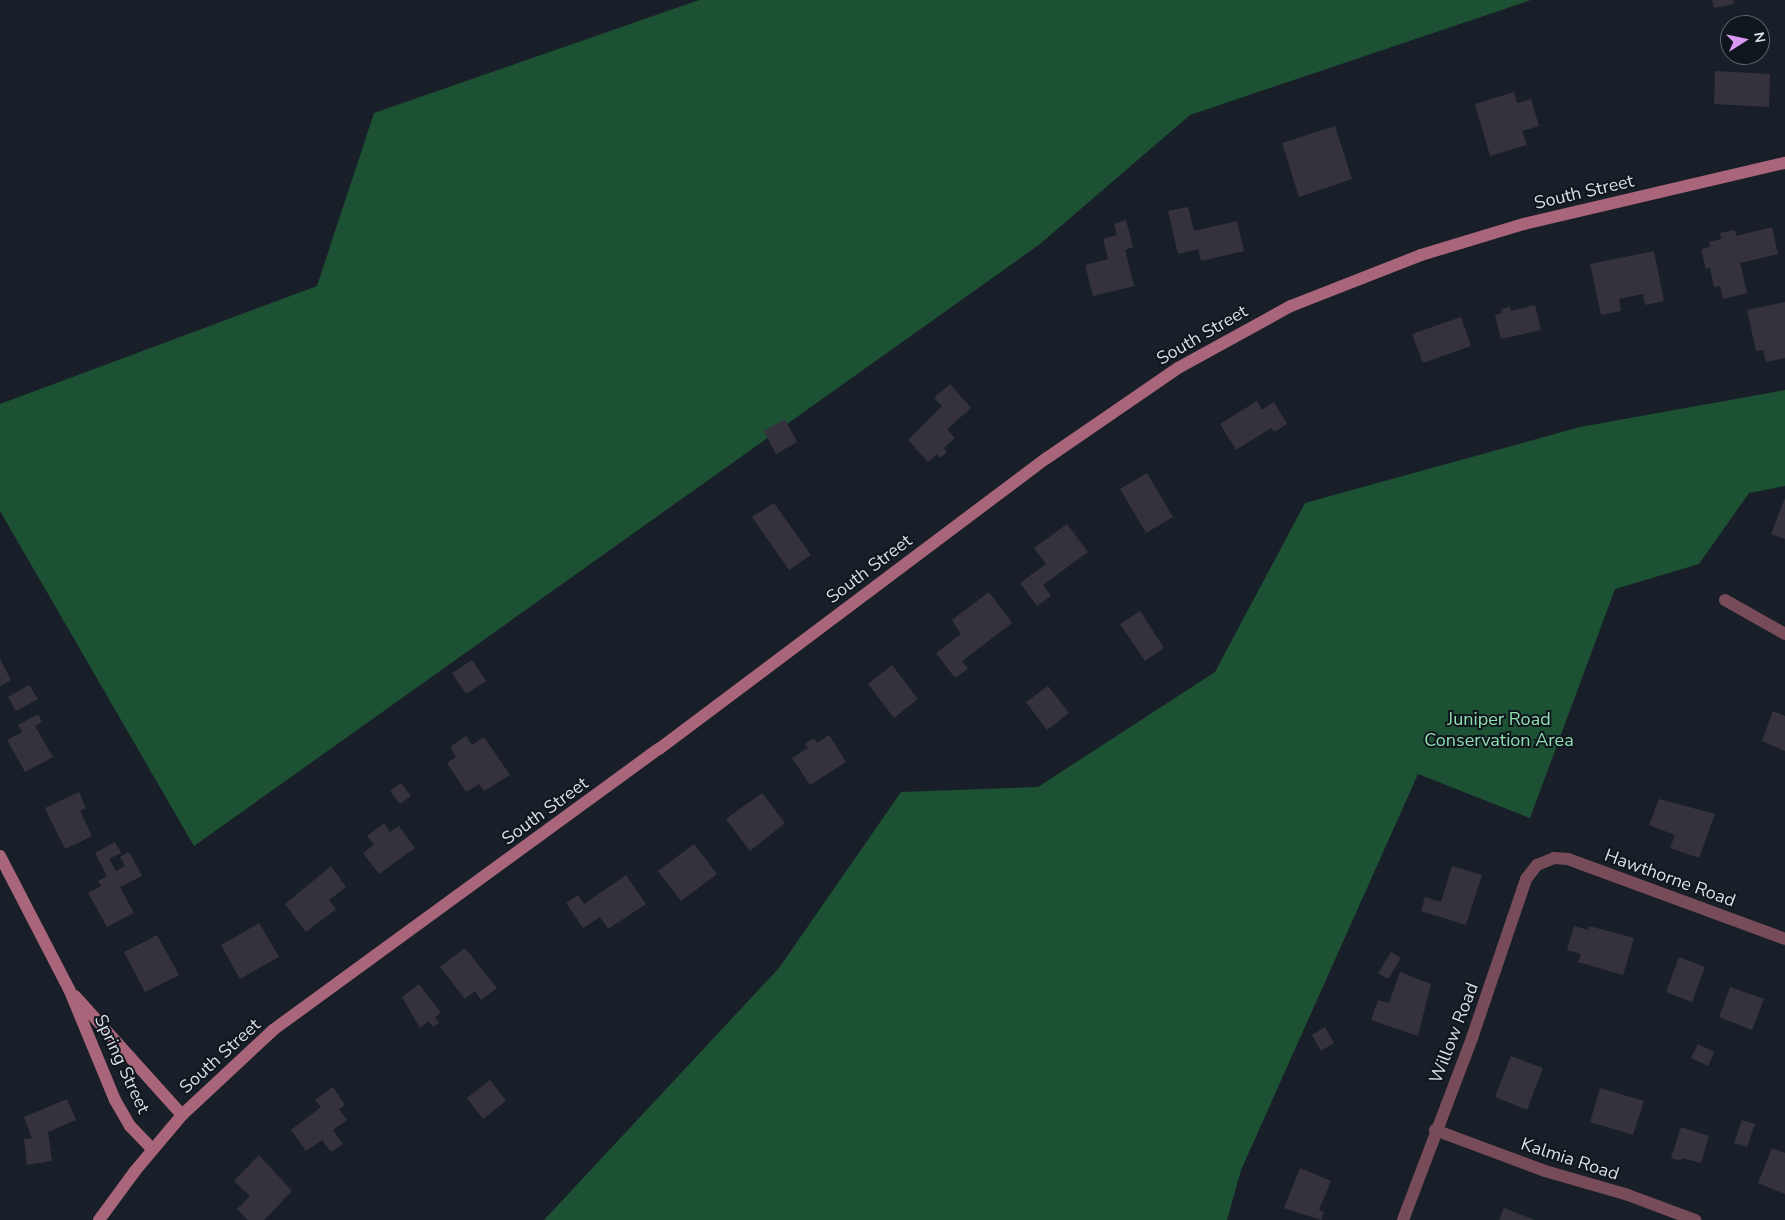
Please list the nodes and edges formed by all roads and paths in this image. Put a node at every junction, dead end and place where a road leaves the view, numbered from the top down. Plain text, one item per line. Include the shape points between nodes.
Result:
1 (1785, 163) edge
2 (1725, 600) dead end
3 (1785, 634) edge
4 (0, 856) edge
5 (1542, 862) joint
6 (1785, 939) edge
7 (69, 989) junction
8 (182, 1115) junction
9 (1435, 1130) junction
10 (152, 1149) junction
11 (99, 1220) edge
12 (1403, 1220) edge
13 (1695, 1220) edge

1 - 8 main road, South Street via 1533,222 1430,252 1300,302 1202,352 1047,458 659,749 274,1030
2 - 3 street
4 - 7 main road, Spring Street
5 - 6 street, Hawthorne Road via 1554,858 1568,859
5 - 9 street, Willow Road via 1526,879 1472,1038
7 - 8 main road, Spring Street
7 - 10 main road, Spring Street via 116,1100 130,1126
8 - 10 main road, South Street
9 - 12 street, Willow Road
9 - 13 street, Kalmia Road
10 - 11 main road, South Street

